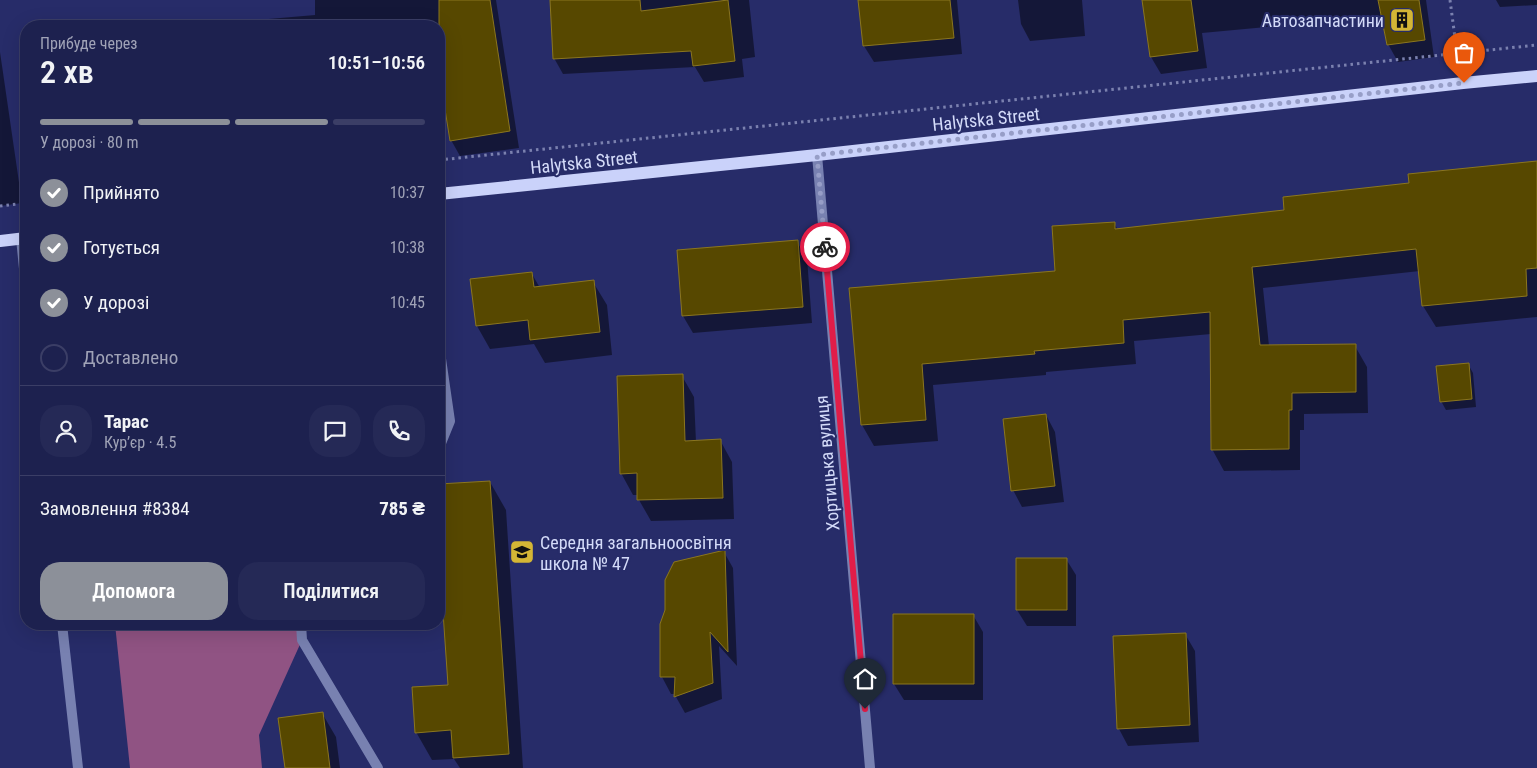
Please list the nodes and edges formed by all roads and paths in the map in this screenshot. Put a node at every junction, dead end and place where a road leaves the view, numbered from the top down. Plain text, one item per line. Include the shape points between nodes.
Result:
1 (1450, 0) edge
2 (1537, 45) edge
3 (1457, 53) junction
4 (1537, 76) edge
5 (1464, 83) junction
6 (817, 155) junction
7 (445, 159) edge
8 (445, 193) edge
9 (20, 204) edge
10 (0, 206) edge
11 (20, 238) edge
12 (0, 241) edge
13 (445, 386) edge
14 (445, 433) edge
15 (63, 630) edge
16 (301, 630) edge
17 (78, 768) edge
18 (378, 768) edge
19 (870, 768) edge

1 - 3 path
2 - 3 path
3 - 5 path
3 - 7 path
4 - 5 main road, Halytska Street
5 - 6 main road, Halytska Street
6 - 8 main road, Halytska Street
6 - 19 street, Хортицька вулиця
9 - 10 path
11 - 12 main road
13 - 14 street via 450,421
15 - 17 street
16 - 18 street via 302,640

